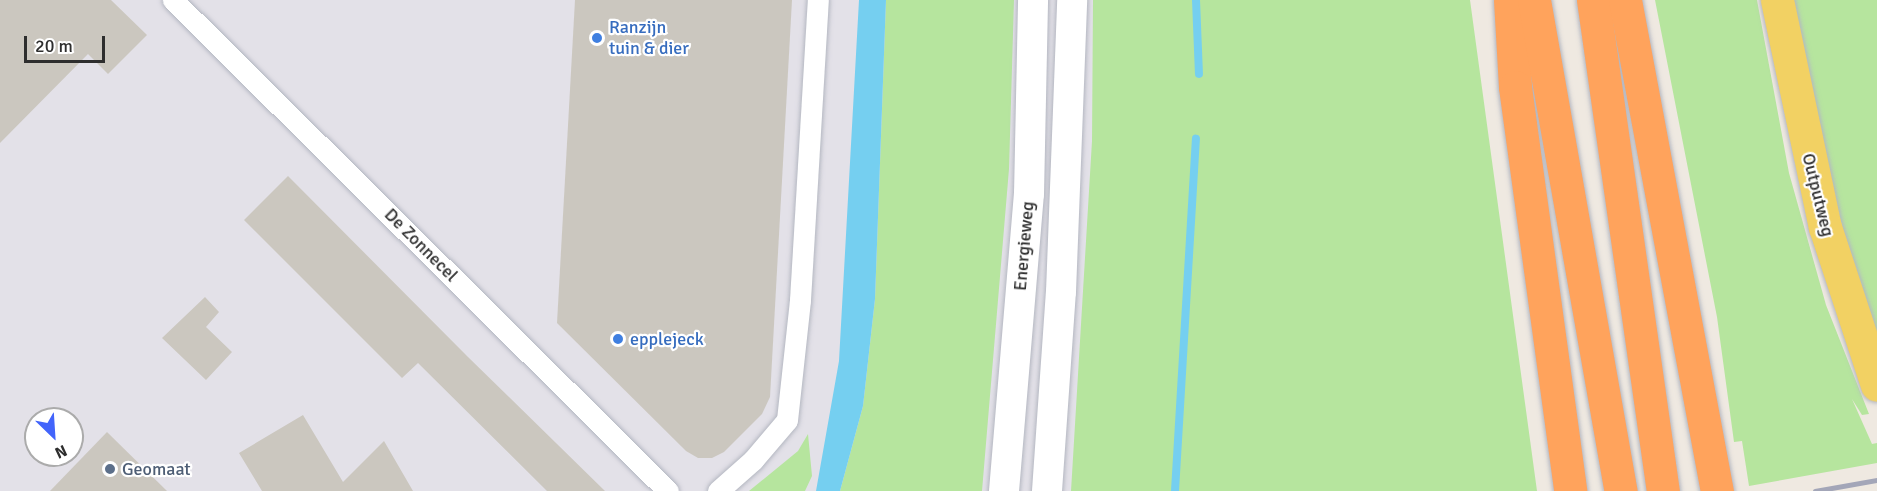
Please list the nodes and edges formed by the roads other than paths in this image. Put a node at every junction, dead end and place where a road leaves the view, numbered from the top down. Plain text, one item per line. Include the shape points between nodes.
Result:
1 (173, 0) edge
2 (818, 0) edge
3 (1033, 0) edge
4 (1072, 0) edge
5 (1510, 0) edge
6 (1534, 0) edge
7 (1593, 0) edge
8 (1625, 0) edge
9 (1777, 0) edge
10 (1877, 385) edge
11 (1660, 478) edge
12 (1619, 481) edge
13 (1569, 485) edge
14 (668, 491) edge
15 (718, 491) edge
16 (1004, 491) edge
17 (1047, 491) edge
18 (1717, 491) edge

1 - 14 street, De Zonnecel
2 - 15 street via 800,300 787,420 753,460
3 - 16 main road, Energieweg via 1029,194
4 - 17 main road, Energieweg via 1061,292
5 - 13 highway via 1515,87
6 - 12 highway
7 - 11 highway
8 - 18 highway
9 - 10 main road, Outputweg via 1825,227

